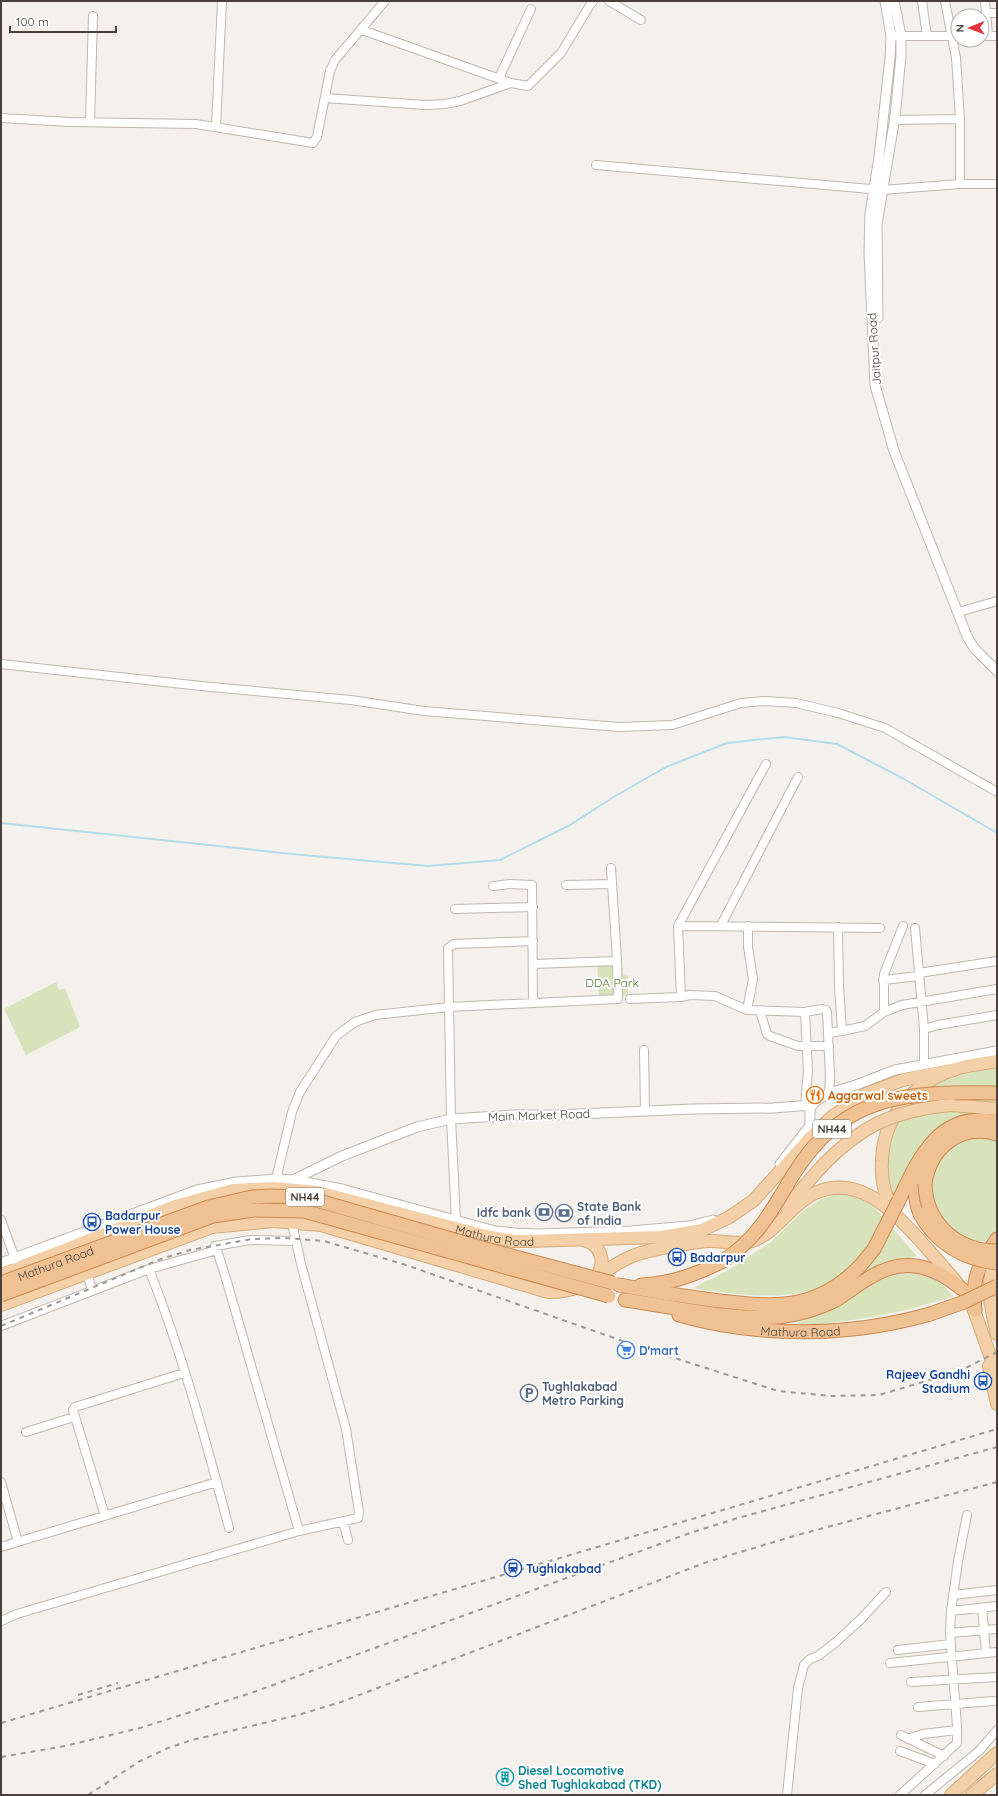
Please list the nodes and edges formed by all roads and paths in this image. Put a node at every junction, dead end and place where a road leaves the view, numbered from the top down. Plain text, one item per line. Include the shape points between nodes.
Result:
1 (222, 1) edge
2 (384, 1) edge
3 (593, 1) edge
4 (609, 1) edge
5 (885, 1) edge
6 (894, 1) edge
7 (922, 1) edge
8 (945, 1) edge
9 (531, 9) dead end
10 (92, 16) dead end
11 (641, 20) dead end
12 (950, 20) edge
13 (362, 30) junction
14 (896, 36) junction
15 (927, 36) junction
16 (950, 36) edge
17 (955, 48) edge
18 (499, 78) junction
19 (510, 83) junction
20 (325, 98) junction
21 (1, 118) edge
22 (960, 119) junction
23 (894, 120) junction
24 (90, 122) junction
25 (216, 127) junction
26 (596, 165) dead end
27 (960, 184) junction
28 (997, 184) edge
29 (878, 190) junction
30 (997, 601) edge
31 (962, 611) junction
32 (1, 664) edge
33 (997, 666) edge
34 (997, 671) edge
35 (766, 764) dead end
36 (798, 777) dead end
37 (997, 792) edge
38 (611, 868) dead end
39 (612, 884) junction
40 (493, 886) dead end
41 (566, 886) dead end
42 (533, 907) junction
43 (455, 909) dead end
44 (721, 925) junction
45 (678, 926) junction
46 (748, 926) junction
47 (903, 926) dead end
48 (838, 927) junction
49 (880, 928) dead end
50 (915, 928) dead end
51 (533, 941) junction
52 (617, 960) junction
53 (997, 961) edge
54 (533, 964) junction
55 (919, 974) junction
56 (883, 980) junction
57 (997, 988) edge
58 (682, 997) junction
59 (630, 999) dead end
60 (922, 1001) junction
61 (533, 1003) junction
62 (449, 1007) junction
63 (747, 1010) junction
64 (760, 1011) junction
65 (805, 1012) junction
66 (884, 1012) junction
67 (997, 1015) edge
68 (924, 1029) junction
69 (842, 1032) junction
70 (828, 1033) junction
71 (807, 1046) junction
72 (829, 1046) junction
73 (644, 1050) dead end
74 (997, 1051) edge
75 (997, 1061) edge
76 (924, 1064) junction
77 (954, 1070) junction
78 (829, 1093) junction
79 (997, 1094) edge
80 (809, 1105) junction
81 (997, 1109) edge
82 (645, 1111) junction
83 (451, 1119) junction
84 (997, 1122) edge
85 (810, 1132) junction
86 (997, 1134) edge
87 (924, 1151) junction
88 (294, 1180) junction
89 (278, 1184) junction
90 (1, 1220) edge
91 (901, 1220) junction
92 (456, 1221) junction
93 (292, 1223) junction
94 (773, 1227) junction
95 (79, 1239) junction
96 (580, 1239) junction
97 (997, 1239) edge
98 (296, 1241) junction
99 (514, 1241) junction
100 (215, 1250) junction
101 (997, 1251) edge
102 (997, 1258) edge
103 (17, 1262) junction
104 (1, 1263) edge
105 (997, 1263) edge
106 (149, 1269) junction
107 (87, 1273) junction
108 (1, 1275) edge
109 (997, 1276) edge
110 (505, 1279) junction
111 (591, 1281) junction
112 (1, 1284) edge
113 (619, 1284) junction
114 (997, 1286) edge
115 (962, 1289) junction
116 (92, 1290) junction
117 (1, 1295) edge
118 (625, 1300) junction
119 (1, 1305) edge
120 (975, 1310) junction
121 (1, 1326) edge
122 (996, 1332) edge
123 (985, 1339) junction
124 (992, 1358) junction
125 (184, 1373) junction
126 (997, 1375) edge
127 (997, 1404) edge
128 (74, 1417) junction
129 (26, 1432) dead end
130 (1, 1482) edge
131 (217, 1482) junction
132 (967, 1515) dead end
133 (105, 1516) junction
134 (343, 1521) junction
135 (228, 1528) dead end
136 (299, 1531) junction
137 (348, 1540) dead end
138 (18, 1542) junction
139 (1, 1547) edge
140 (997, 1590) edge
141 (886, 1592) dead end
142 (952, 1595) junction
143 (997, 1606) edge
144 (982, 1608) junction
145 (951, 1611) junction
146 (1, 1621) edge
147 (997, 1629) edge
148 (984, 1630) junction
149 (950, 1633) junction
150 (951, 1644) junction
151 (898, 1650) dead end
152 (997, 1652) edge
153 (986, 1653) junction
154 (952, 1656) junction
155 (890, 1663) dead end
156 (997, 1677) edge
157 (954, 1679) junction
158 (910, 1682) dead end
159 (993, 1701) dead end
160 (956, 1704) junction
161 (918, 1707) dead end
162 (957, 1730) junction
163 (997, 1730) edge
164 (901, 1735) dead end
165 (908, 1739) junction
166 (900, 1751) dead end
167 (997, 1753) edge
168 (944, 1756) junction
169 (935, 1764) junction
170 (997, 1774) edge
171 (787, 1795) edge
172 (900, 1795) edge
173 (926, 1795) edge
174 (951, 1795) edge
175 (972, 1795) edge

1 - 25 street
2 - 13 street
3 - 19 street via 561,53 534,82 528,86
4 - 11 street
5 - 14 street, Jaitpur Road
6 - 14 street, Jaitpur Road
7 - 15 street
8 - 12 street
9 - 18 street
10 - 24 street
13 - 18 street
13 - 20 street via 335,60
14 - 15 street
14 - 23 street, Jaitpur Road via 901,56
14 - 29 street, Jaitpur Road via 888,82
15 - 16 street
17 - 22 street
18 - 19 street
19 - 20 street via 445,104
20 - 25 street via 317,137 313,143
21 - 24 street
22 - 23 street
22 - 27 street
23 - 29 street, Jaitpur Road
24 - 25 street via 196,124
26 - 29 street
27 - 28 street
27 - 29 street
29 - 31 street, Jaitpur Road via 876,237 880,382 896,442
29 - 34 street, Jaitpur Road via 870,213 869,252 874,379 877,393 894,451 967,636 974,648
30 - 31 street
31 - 33 street, Jaitpur Road via 975,640
32 - 37 street via 351,700 424,711 619,727 672,725 741,703 796,703 885,728
35 - 45 street
36 - 44 street
38 - 39 street
39 - 41 street
39 - 52 street
40 - 42 street via 531,884
42 - 43 street
42 - 51 street
44 - 45 street
44 - 46 street
45 - 58 street
46 - 48 street
46 - 63 street via 753,979
47 - 56 street
48 - 49 street
48 - 69 street
50 - 55 street
51 - 54 street
51 - 62 street via 448,948
52 - 54 street
52 - 61 street via 618,999
53 - 55 street
54 - 61 street
55 - 56 street
55 - 60 street
56 - 66 street
57 - 60 street
58 - 59 street
58 - 63 street via 715,996
60 - 66 street
60 - 68 street
61 - 62 street
62 - 83 street
62 - 89 street via 365,1017 336,1036 296,1101
63 - 64 street
64 - 65 street
64 - 71 street via 768,1035 782,1042
65 - 70 street via 826,1010
65 - 71 street
66 - 69 street via 865,1026
67 - 68 street
68 - 76 street
69 - 70 street
70 - 72 street
71 - 72 street
71 - 80 street
72 - 78 street
73 - 82 street
74 - 76 street
75 - 77 main road
76 - 78 street via 895,1070
77 - 85 main road, Mathura Road via 903,1080 868,1093
77 - 91 main road via 925,1084 906,1099 885,1137 882,1156 884,1186 892,1208
78 - 80 street
79 - 113 highway, Mathura Road / NH44, bridge via 944,1092 905,1096 883,1101 860,1111 830,1131 812,1150 765,1222 731,1256 674,1281
80 - 82 street, Main Market Road
80 - 85 street
81 - 94 main road, bridge via 952,1105 911,1111 878,1123 854,1136 831,1156 784,1210
82 - 83 street, Main Market Road
83 - 88 street, Main Market Road via 417,1127 342,1156
83 - 92 street
84 - 87 highway via 973,1120 953,1126 937,1137
85 - 92 street via 746,1200 708,1222 630,1231 538,1234 495,1231
85 - 96 main road, Mathura Road via 753,1202 716,1224 674,1236
86 - 101 highway, bridge via 975,1131 950,1140 933,1158 925,1184 931,1213 942,1228 966,1244 983,1250
87 - 105 highway, bridge via 914,1184 917,1207 925,1223 937,1237 955,1250 975,1259
87 - 113 highway, bridge via 868,1257 852,1275 823,1294 793,1303 758,1306 656,1292
88 - 89 street, Main Market Road
88 - 92 street via 342,1189
89 - 95 main road, Mathura Road via 233,1190 175,1206
89 - 99 main road, Mathura Road
90 - 103 street
91 - 94 main road, Mathura Road via 884,1204 868,1194 853,1189 836,1188 812,1195
91 - 115 main road
93 - 98 street
93 - 107 main road, Mathura Road via 273,1220 212,1227
93 - 110 main road, Mathura Road via 321,1226
94 - 111 main road, Mathura Road via 757,1239 744,1243 707,1241 637,1254 619,1262
95 - 103 main road, Mathura Road
95 - 107 main road
96 - 99 main road, Mathura Road
96 - 111 main road via 594,1244 601,1255 600,1270
97 - 120 highway via 975,1276
98 - 100 street via 250,1240 215,1246
98 - 134 street via 346,1429 359,1512 355,1520
99 - 110 main road
100 - 106 street
100 - 136 street via 219,1254
102 - 122 main road via 989,1286
103 - 104 street
103 - 108 main road, Mathura Road
106 - 116 street
106 - 125 street
107 - 116 street
107 - 119 main road, Mathura Road
109 - 122 main road
110 - 111 main road, Mathura Road via 548,1292 577,1288
112 - 113 highway, Mathura Road / NH44, bridge via 208,1207 252,1197 270,1196 305,1197 486,1250
114 - 118 highway, Mathura Road / NH44, bridge via 964,1302 909,1320 872,1327 818,1332 774,1331 723,1325
115 - 118 highway via 940,1273 910,1265 884,1269 834,1301 810,1311 778,1317 724,1314
115 - 120 main road
116 - 121 street
117 - 118 highway, Mathura Road / NH44, bridge via 213,1216 254,1210 304,1211
120 - 123 main road
122 - 123 main road
123 - 124 main road
124 - 126 main road
124 - 127 main road via 989,1368
125 - 128 street via 75,1407 72,1410
125 - 131 street
128 - 129 street
128 - 133 street
130 - 138 street
131 - 133 street
131 - 135 street
132 - 142 street
133 - 138 street
134 - 136 street
134 - 137 street
136 - 146 street via 61,1600
138 - 139 street
140 - 142 street
141 - 171 street via 836,1642 810,1659 803,1667 798,1688
142 - 145 street
143 - 144 street
144 - 145 street
144 - 148 street
145 - 149 street
147 - 148 street
148 - 149 street
148 - 153 street
149 - 150 street
150 - 151 street
150 - 154 street
152 - 153 street
153 - 154 street
154 - 155 street
154 - 157 street
156 - 157 street
157 - 158 street
157 - 160 street
159 - 160 street
160 - 161 street
160 - 162 street
162 - 165 street via 923,1734
162 - 168 street via 957,1743
163 - 173 street via 973,1756
164 - 165 street
165 - 168 street
166 - 169 street
167 - 174 main road
168 - 169 street
169 - 172 street
170 - 175 main road

